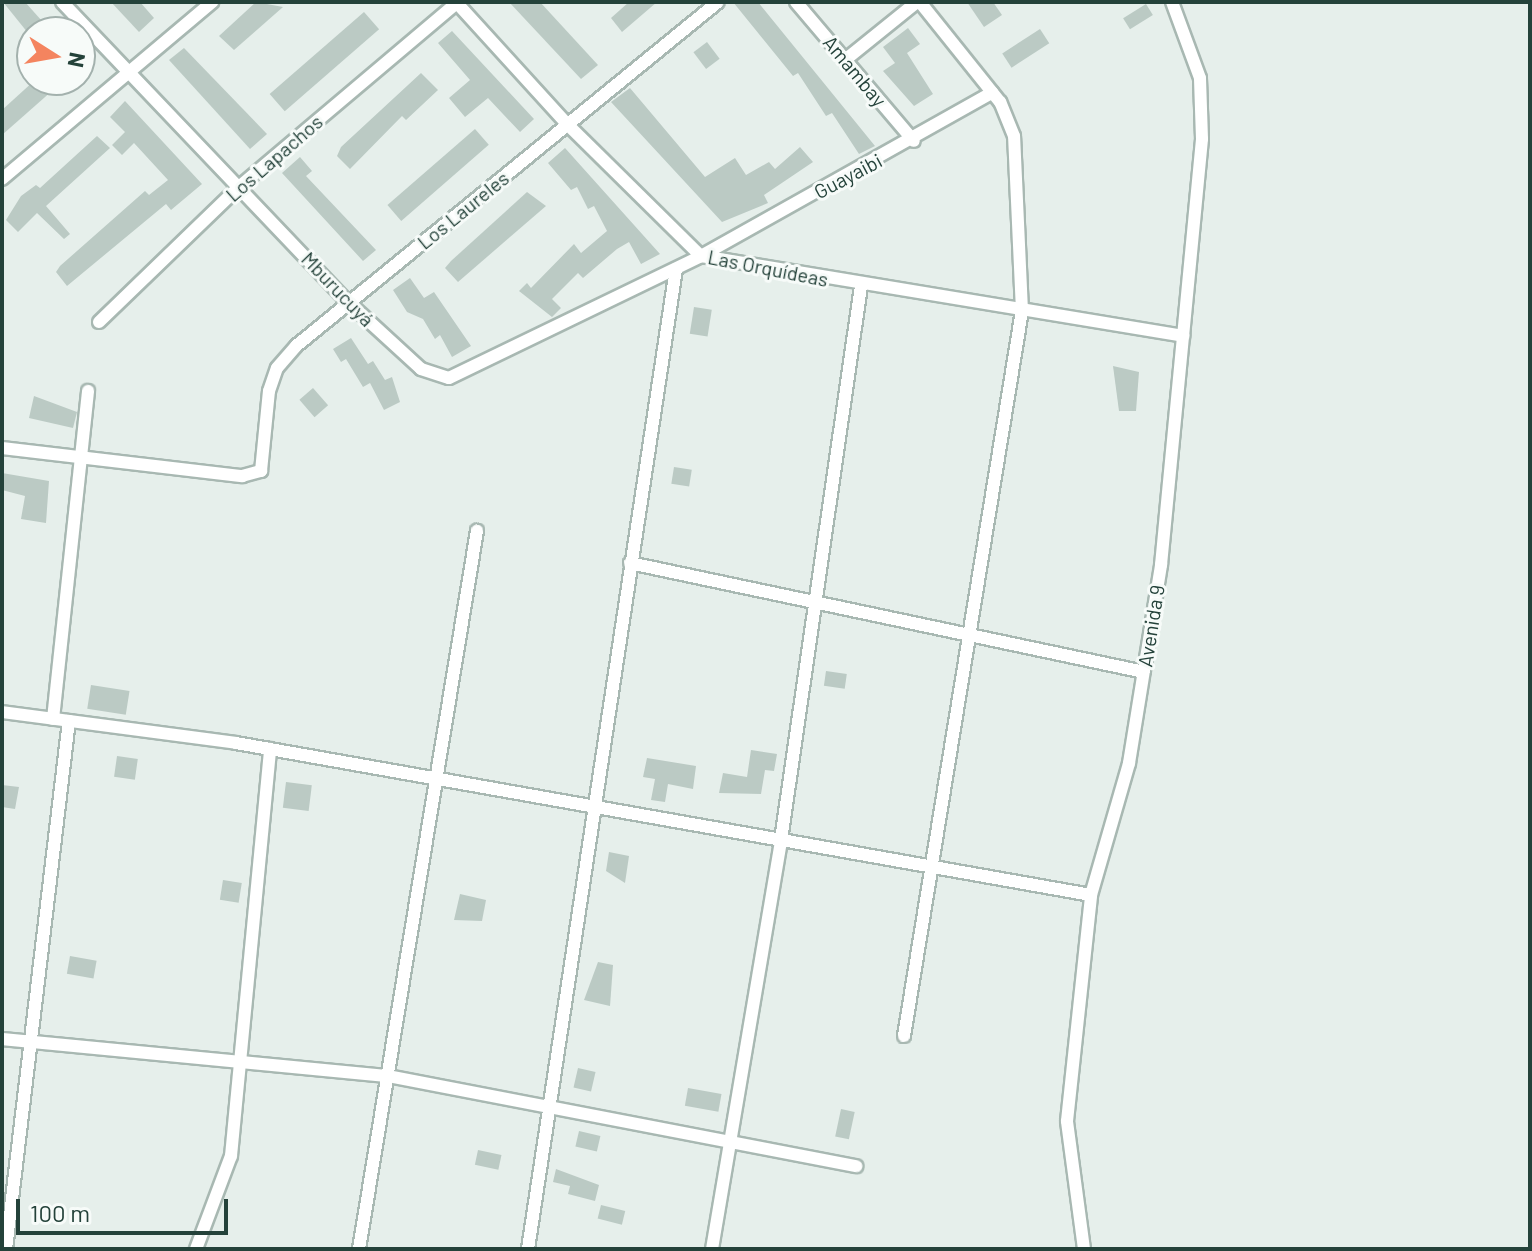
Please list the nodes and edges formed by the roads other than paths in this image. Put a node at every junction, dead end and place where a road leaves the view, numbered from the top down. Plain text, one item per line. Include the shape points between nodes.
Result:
1 (62, 2) edge
2 (212, 2) edge
3 (457, 2) edge
4 (718, 2) edge
5 (796, 2) edge
6 (918, 2) edge
7 (1172, 2) edge
8 (845, 60) junction
9 (129, 71) junction
10 (992, 93) junction
11 (568, 125) junction
12 (914, 141) junction
13 (2, 179) edge
14 (240, 186) junction
15 (701, 256) junction
16 (676, 269) junction
17 (861, 286) junction
18 (348, 302) junction
19 (1022, 311) junction
20 (99, 322) dead end
21 (1183, 336) junction
22 (88, 391) dead end
23 (2, 448) edge
24 (83, 461) junction
25 (477, 531) dead end
26 (630, 563) junction
27 (816, 602) junction
28 (969, 635) junction
29 (1144, 672) junction
30 (2, 712) edge
31 (53, 719) junction
32 (69, 721) junction
33 (270, 749) junction
34 (437, 779) junction
35 (594, 806) junction
36 (781, 840) junction
37 (932, 867) junction
38 (1091, 895) junction
39 (904, 1036) dead end
40 (2, 1039) edge
41 (26, 1041) junction
42 (240, 1062) junction
43 (388, 1076) junction
44 (551, 1104) junction
45 (730, 1141) junction
46 (856, 1166) dead end
47 (6, 1249) edge
48 (196, 1249) edge
49 (359, 1249) edge
50 (528, 1249) edge
51 (712, 1249) edge
52 (1084, 1249) edge

1 - 9 street, Mburucuyá
2 - 9 street
3 - 11 street, Las Orquídeas
3 - 14 street, Los Lapachos
4 - 11 street, Los Laureles
5 - 8 street, Amambay
6 - 8 street
6 - 10 street
7 - 21 street, Avenida 9 via 1200,78 1202,139
8 - 12 street, Amambay
9 - 13 street
9 - 14 street, Mburucuyá
10 - 12 street, Guayaibi
10 - 19 street via 1014,136
11 - 15 street, Las Orquídeas
11 - 18 street, Los Laureles
12 - 15 street, Guayaibi
14 - 18 street, Mburucuyá
14 - 20 street, Los Lapachos
15 - 16 street, Guayaibi
15 - 17 street, Las Orquídeas
16 - 18 street, Mburucuyá via 449,378 421,369
16 - 26 street
17 - 19 street, Las Orquídeas
17 - 27 street
18 - 24 street, Los Laureles via 277,368 261,471 242,476
19 - 21 street, Las Orquídeas
19 - 28 street
21 - 29 street, Avenida 9 via 1161,565
22 - 24 street
23 - 24 street
24 - 31 street
25 - 34 street
26 - 27 street
26 - 35 street
27 - 28 street
27 - 36 street
28 - 29 street
28 - 37 street
29 - 38 street, Avenida 9 via 1129,763
30 - 31 street
31 - 32 street
32 - 33 street
32 - 41 street
33 - 34 street
33 - 42 street
34 - 35 street
34 - 43 street
35 - 36 street
35 - 44 street
36 - 37 street
36 - 45 street
37 - 38 street
37 - 39 street
38 - 52 street, Avenida 9 via 1067,1121
40 - 41 street
41 - 42 street
41 - 47 street
42 - 43 street
42 - 48 street via 231,1156
43 - 44 street
43 - 49 street
44 - 45 street
44 - 50 street
45 - 46 street
45 - 51 street

